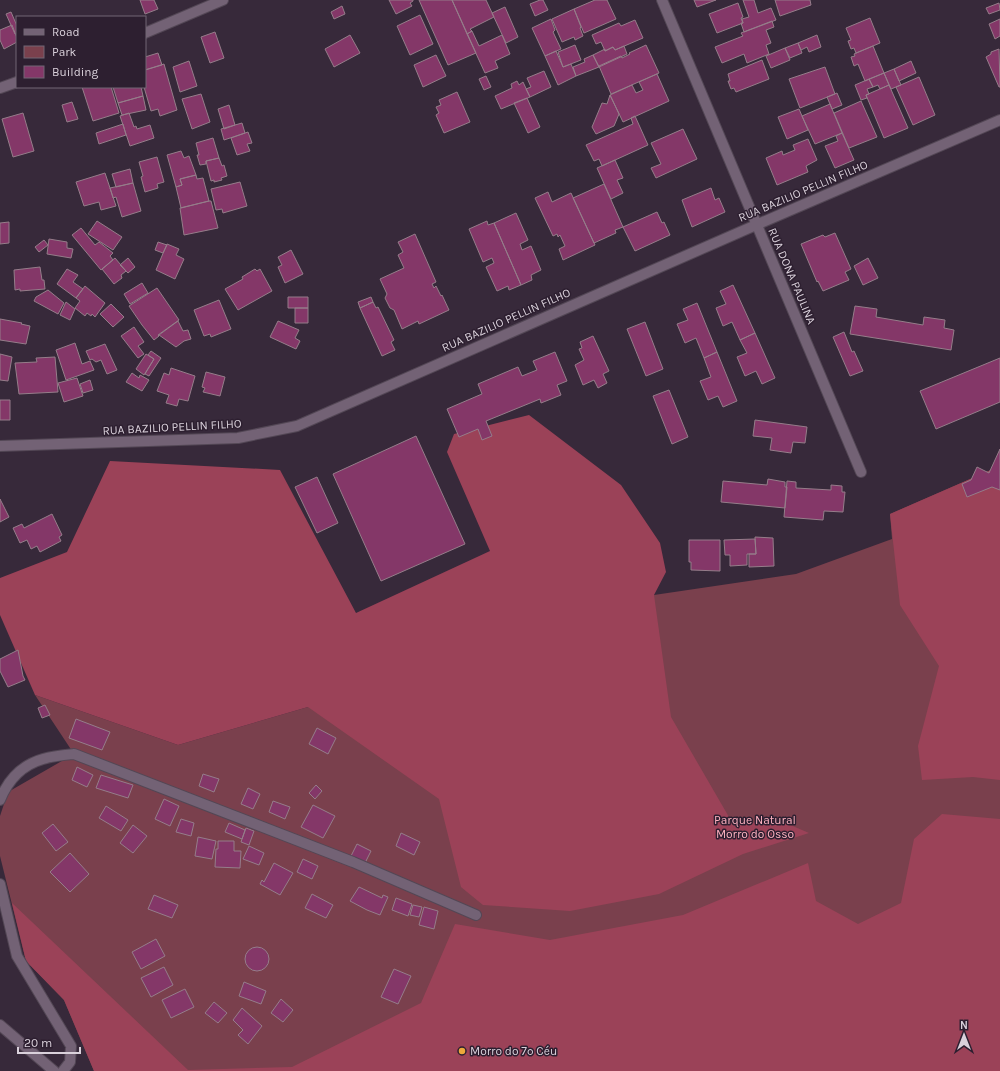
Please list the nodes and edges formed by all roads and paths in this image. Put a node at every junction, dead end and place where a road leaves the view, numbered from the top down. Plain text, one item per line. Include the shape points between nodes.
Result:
1 (223, 0) edge
2 (662, 0) edge
3 (146, 33) edge
4 (16, 82) edge
5 (0, 88) edge
6 (1000, 120) edge
7 (756, 225) junction
8 (0, 446) edge
9 (861, 472) dead end
10 (0, 800) edge
11 (0, 884) edge
12 (476, 915) dead end
13 (0, 1025) edge
14 (54, 1071) edge
15 (63, 1071) edge

1 - 3 street
2 - 7 street, RUA DONA PAULINA
4 - 5 street
6 - 7 street, RUA BAZILIO PELLIN FILHO
7 - 8 street, RUA BAZILIO PELLIN FILHO via 297,426 238,438
7 - 9 street, RUA DONA PAULINA
10 - 12 street via 5,787 20,770 43,759 74,754 353,862
11 - 15 street via 17,956 71,1046 70,1062
13 - 14 street

